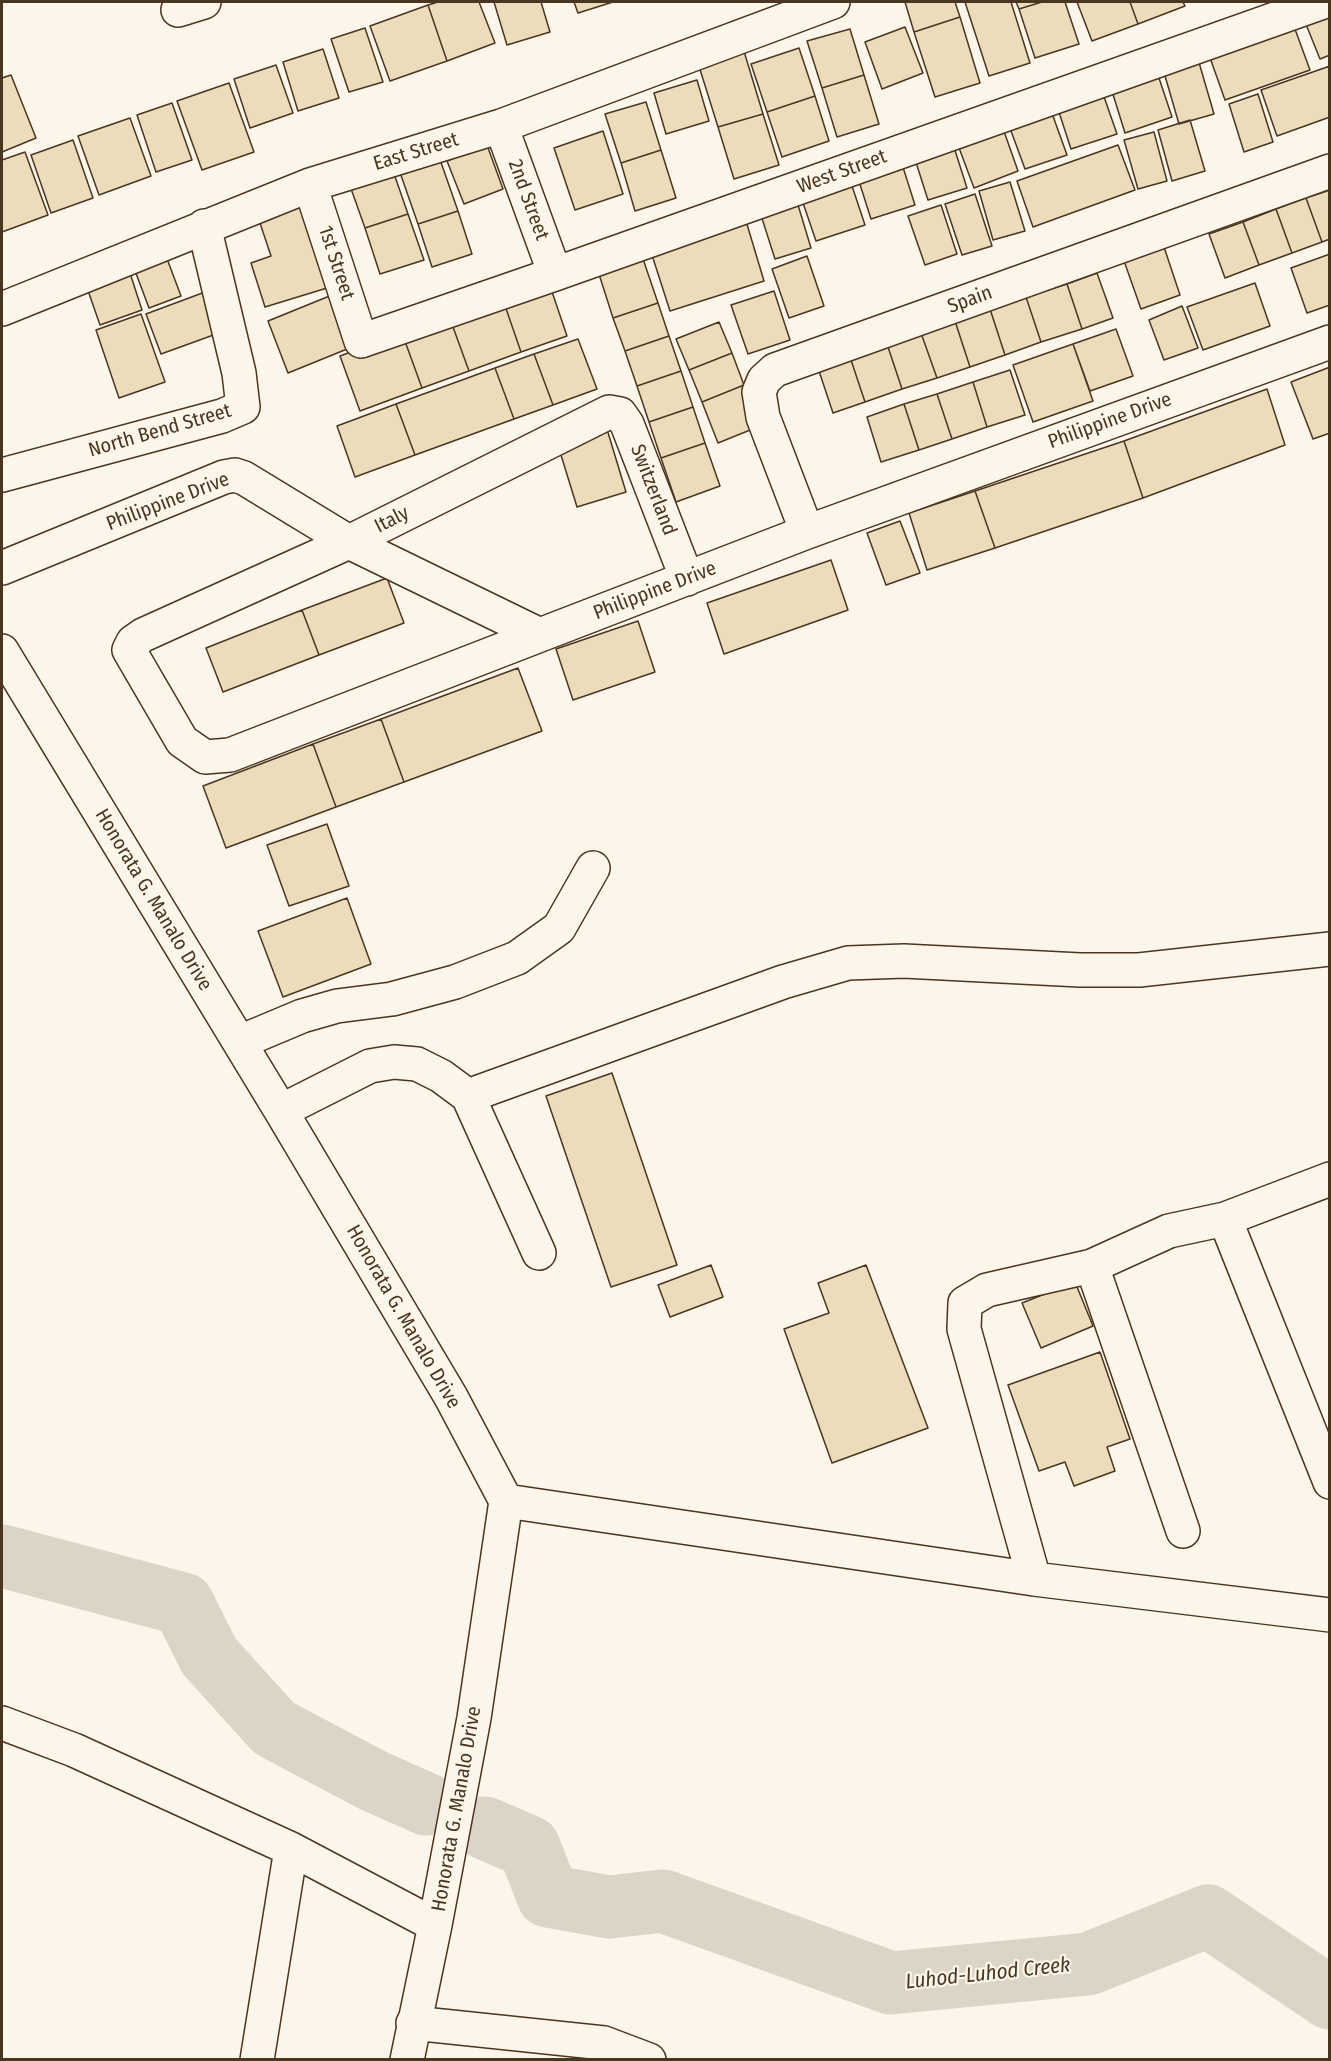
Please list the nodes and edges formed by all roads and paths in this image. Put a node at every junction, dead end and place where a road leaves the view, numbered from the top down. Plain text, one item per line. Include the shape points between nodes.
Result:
1 (833, 2) edge
2 (1323, 2) edge
3 (501, 126) junction
4 (1329, 171) edge
5 (310, 185) junction
6 (204, 226) junction
7 (555, 274) junction
8 (2, 309) edge
9 (361, 341) joint
10 (1329, 342) edge
11 (609, 412) joint
12 (2, 475) edge
13 (807, 532) junction
14 (349, 542) junction
15 (2, 568) edge
16 (687, 579) junction
17 (540, 635) junction
18 (2, 651) edge
19 (593, 868) dead end
20 (1329, 950) edge
21 (240, 1042) junction
22 (468, 1096) junction
23 (281, 1111) junction
24 (1329, 1179) edge
25 (1225, 1219) junction
26 (539, 1253) dead end
27 (1092, 1266) junction
28 (1329, 1482) edge
29 (506, 1501) junction
30 (1183, 1531) dead end
31 (1034, 1579) junction
32 (1329, 1615) edge
33 (2, 1723) edge
34 (291, 1850) junction
35 (435, 1925) junction
36 (413, 2023) junction
37 (257, 2060) edge
38 (407, 2060) edge
39 (649, 2060) edge

1 - 3 street, East Street
2 - 7 street, West Street
3 - 5 street, East Street
3 - 7 street, 2nd Street
4 - 13 street, Spain via 775,370 764,380 759,392 763,417
5 - 6 street, East Street
5 - 9 street, 1st Street
6 - 8 street, East Street
6 - 12 street, North Bend Street via 239,373 243,407
7 - 9 street, West Street
10 - 13 street, Philippine Drive
11 - 14 street, Italy
11 - 16 street, Switzerland via 620,414 627,424
13 - 16 street, Philippine Drive
14 - 15 street, Philippine Drive via 244,477 235,476 224,477
14 - 17 street, Philippine Drive
14 - 17 street, Italy via 133,642 129,650 182,741 205,757 230,754
16 - 17 street, Philippine Drive
18 - 21 street, Honorata G. Manalo Drive
19 - 21 street via 559,928 518,958 454,982 392,999 338,1006 302,1016
20 - 22 street via 1139,970 904,961 848,963 783,981
21 - 23 street, Honorata G. Manalo Drive
22 - 23 street via 417,1064 394,1062 370,1066
22 - 26 street
23 - 29 street, Honorata G. Manalo Drive via 451,1397
24 - 25 street
25 - 27 street via 1169,1231
25 - 28 street
27 - 30 street
27 - 31 street via 987,1290 965,1303 964,1329
29 - 31 street
29 - 35 street, Honorata G. Manalo Drive via 474,1718
31 - 32 street
33 - 34 street via 74,1750
34 - 35 street
34 - 37 street
35 - 36 street, Honorata G. Manalo Drive
36 - 38 street, Honorata G. Manalo Drive
36 - 39 street via 604,2043

